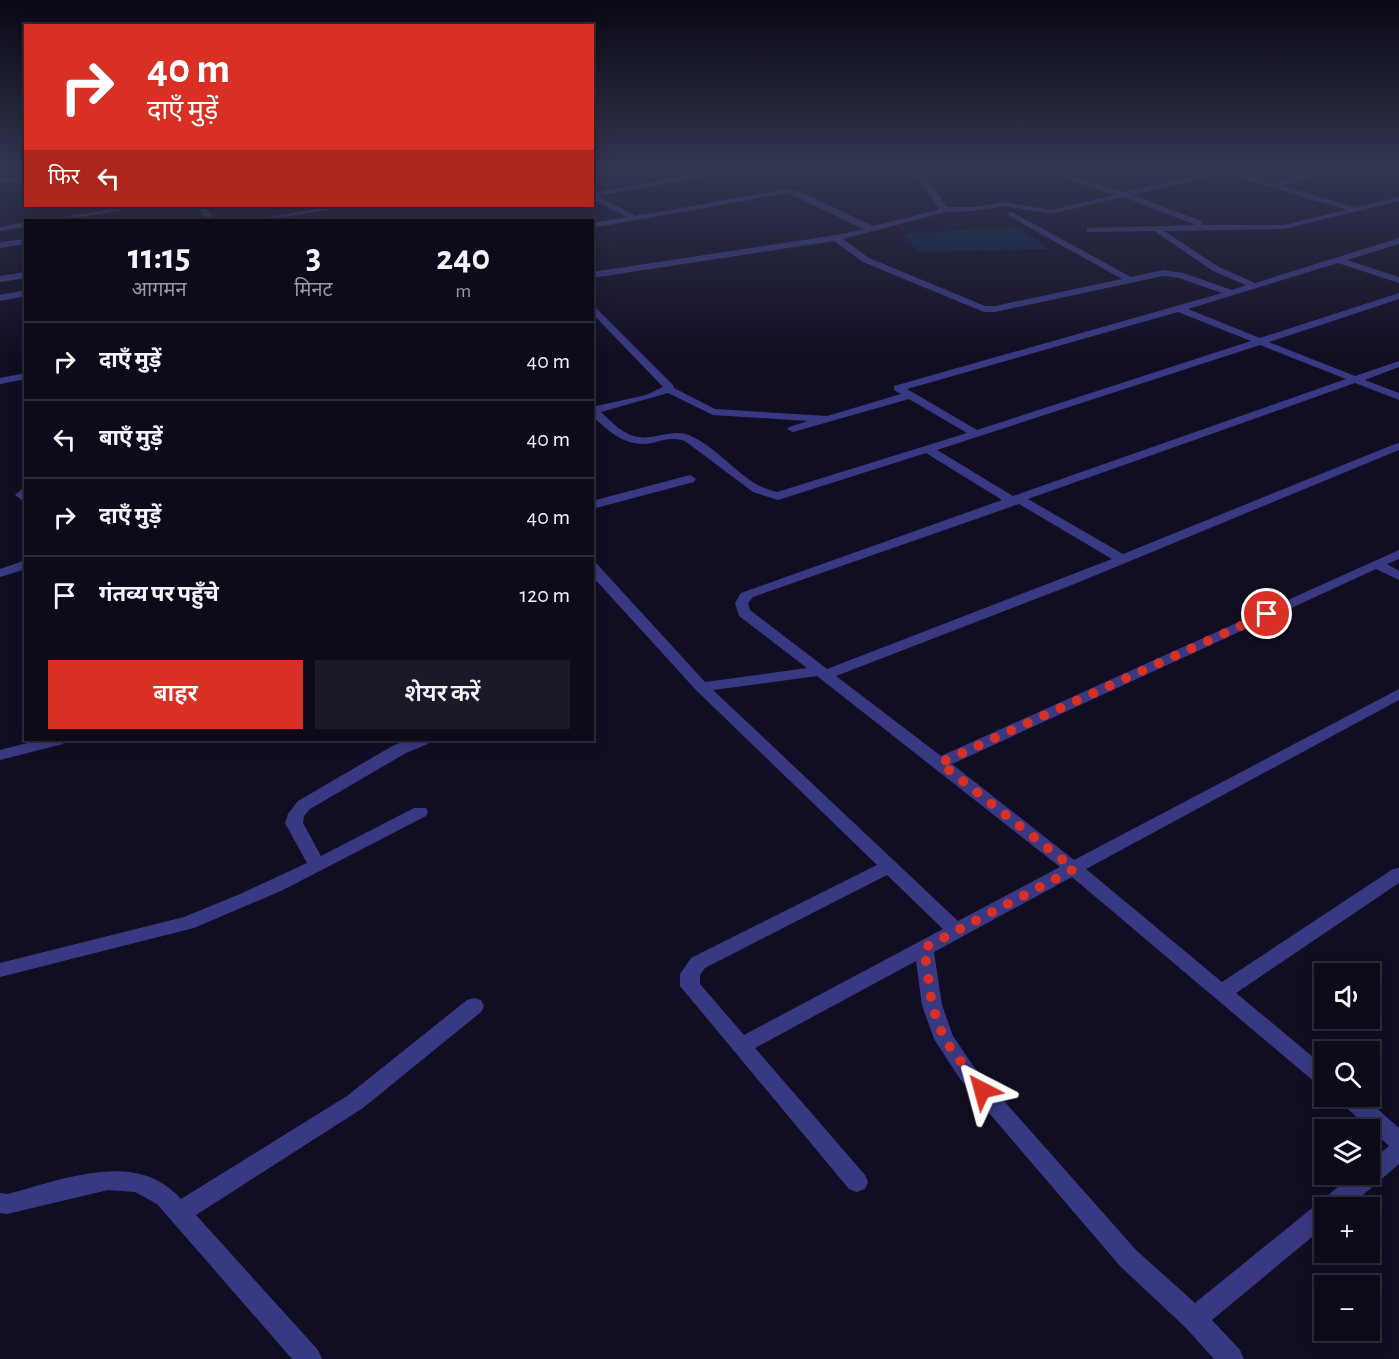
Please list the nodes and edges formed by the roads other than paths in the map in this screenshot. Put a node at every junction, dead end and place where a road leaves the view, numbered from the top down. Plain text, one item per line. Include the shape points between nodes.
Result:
1 (872, 230) edge
2 (1041, 230) edge
3 (1159, 230) edge
4 (836, 238) junction
5 (24, 241) edge
6 (1399, 241) edge
7 (0, 245) edge
8 (1338, 260) junction
9 (24, 275) edge
10 (594, 275) edge
11 (0, 279) edge
12 (1130, 280) junction
13 (1399, 280) edge
14 (1255, 285) junction
15 (24, 293) edge
16 (1232, 293) junction
17 (1399, 296) edge
18 (0, 298) edge
19 (594, 309) edge
20 (1179, 309) junction
21 (1257, 341) junction
22 (1399, 364) edge
23 (24, 376) edge
24 (1358, 379) junction
25 (0, 381) edge
26 (667, 390) junction
27 (910, 394) junction
28 (1399, 397) edge
29 (594, 411) edge
30 (594, 412) edge
31 (829, 419) junction
32 (793, 429) dead end
33 (976, 434) junction
34 (1399, 446) edge
35 (927, 450) junction
36 (690, 479) dead end
37 (1017, 501) junction
38 (594, 504) edge
39 (1399, 554) edge
40 (1122, 559) junction
41 (1376, 564) junction
42 (24, 565) edge
43 (594, 569) edge
44 (0, 573) edge
45 (1399, 576) edge
46 (822, 673) junction
47 (701, 687) junction
48 (1399, 694) edge
49 (53, 741) edge
50 (416, 741) edge
51 (398, 744) edge
52 (0, 755) edge
53 (940, 763) junction
54 (420, 812) dead end
55 (317, 865) junction
56 (888, 867) junction
57 (1074, 869) junction
58 (1399, 874) edge
59 (957, 931) junction
60 (924, 948) junction
61 (0, 970) edge
62 (1222, 992) junction
63 (474, 1006) dead end
64 (741, 1046) junction
65 (1314, 1070) edge
66 (1360, 1107) edge
67 (1399, 1141) edge
68 (1399, 1151) edge
69 (857, 1182) dead end
70 (1344, 1197) edge
71 (0, 1203) edge
72 (179, 1213) junction
73 (1314, 1221) edge
74 (1195, 1319) junction
75 (309, 1359) edge
76 (1231, 1359) edge

1 - 4 street
2 - 12 street
3 - 14 street via 1216,269
4 - 10 street
4 - 12 street via 866,260 984,309
5 - 7 street
6 - 8 street
8 - 13 street
8 - 14 street
9 - 11 street
12 - 16 street via 1172,274
14 - 16 street
15 - 18 street
16 - 20 street
17 - 21 street
19 - 26 street via 669,387
20 - 21 street
20 - 27 street via 898,388
21 - 24 street
21 - 33 street
22 - 24 street
23 - 25 street
24 - 28 street
24 - 37 street
26 - 29 street
26 - 31 street via 713,412
27 - 31 street
27 - 33 street
30 - 35 street via 629,438 669,434 685,437 771,496
31 - 32 street
33 - 35 street
34 - 40 street
35 - 37 street
36 - 38 street
37 - 40 street
37 - 46 street via 743,598 744,613
39 - 41 street
40 - 46 street
41 - 45 street
41 - 53 street
42 - 44 street
43 - 47 street
46 - 47 street
46 - 53 street
47 - 56 street
48 - 57 street
49 - 52 street
50 - 51 street
51 - 55 street via 296,814 294,823
53 - 57 street
54 - 55 street
55 - 61 street via 244,902 187,923
56 - 59 street
56 - 64 street via 698,963 690,974 690,986
57 - 59 street
57 - 62 street
58 - 62 street
59 - 60 street
60 - 64 street
60 - 74 street via 932,1005 944,1039 967,1073 1128,1258
62 - 65 street
63 - 72 street via 355,1102
64 - 69 street
66 - 67 street
68 - 70 street
71 - 72 street via 108,1180 138,1182 165,1197
72 - 75 street
73 - 74 street
74 - 76 street

